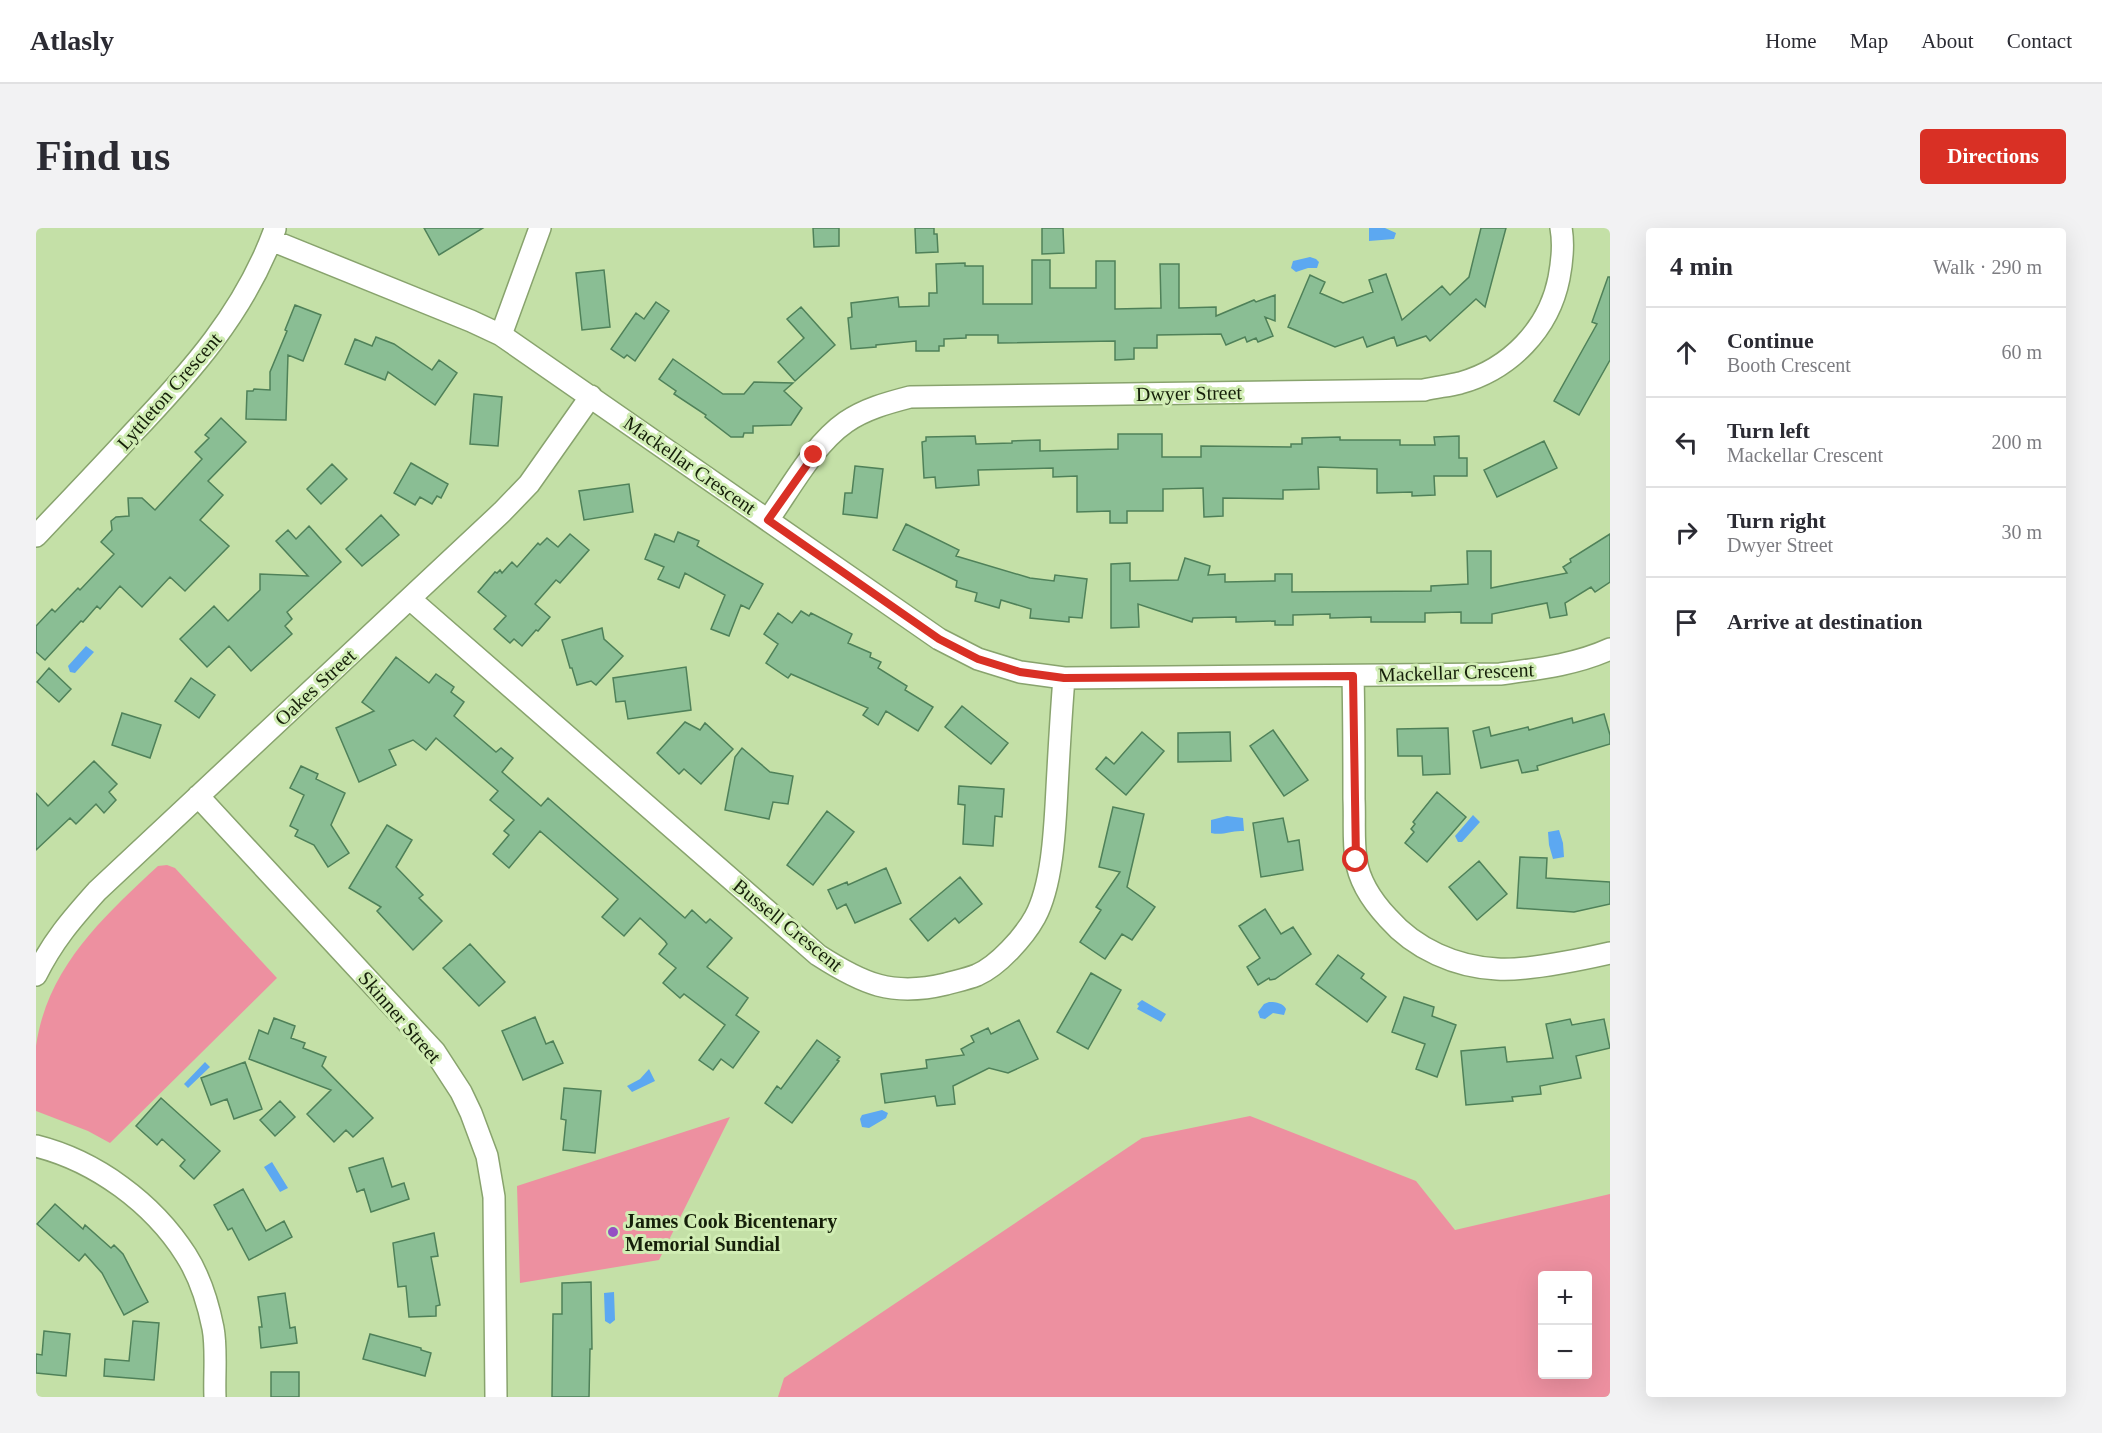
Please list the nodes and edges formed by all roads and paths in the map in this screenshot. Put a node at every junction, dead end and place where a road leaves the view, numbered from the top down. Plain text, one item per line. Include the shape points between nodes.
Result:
1 (540, 228) edge
2 (1561, 228) edge
3 (273, 234) edge
4 (501, 335) junction
5 (591, 396) junction
6 (768, 520) junction
7 (36, 536) edge
8 (410, 599) junction
9 (1610, 649) edge
10 (1353, 676) junction
11 (1064, 678) junction
12 (198, 796) junction
13 (1610, 953) edge
14 (36, 975) edge
15 (36, 1146) edge
16 (214, 1397) edge
17 (496, 1397) edge

1 - 4 street
2 - 6 street, Dwyer Street via 1561,265 1549,311 1532,338 1501,364 1477,377 1424,390 910,397 876,406 834,431
3 - 4 street, Mackellar Crescent
3 - 7 street, Lyttleton Crescent via 231,318 196,365
4 - 5 street, Mackellar Crescent
5 - 6 street, Mackellar Crescent
5 - 8 street, Oakes Street via 529,484
6 - 11 street, Mackellar Crescent via 939,639 1020,672
8 - 11 street, Bussell Crescent via 818,955 850,976 889,987 927,988 979,974 1007,953 1035,916 1048,878 1054,837
8 - 12 street, Oakes Street
9 - 10 street, Mackellar Crescent via 1551,668 1500,674
10 - 11 street, Mackellar Crescent
10 - 13 street via 1356,860 1366,890 1398,930 1444,958 1497,969
12 - 14 street, Oakes Street via 97,891 62,930
12 - 17 street, Skinner Street via 435,1052 461,1092 487,1156 494,1197
15 - 16 street via 89,1167 128,1192 160,1221 186,1255 205,1294 214,1331

